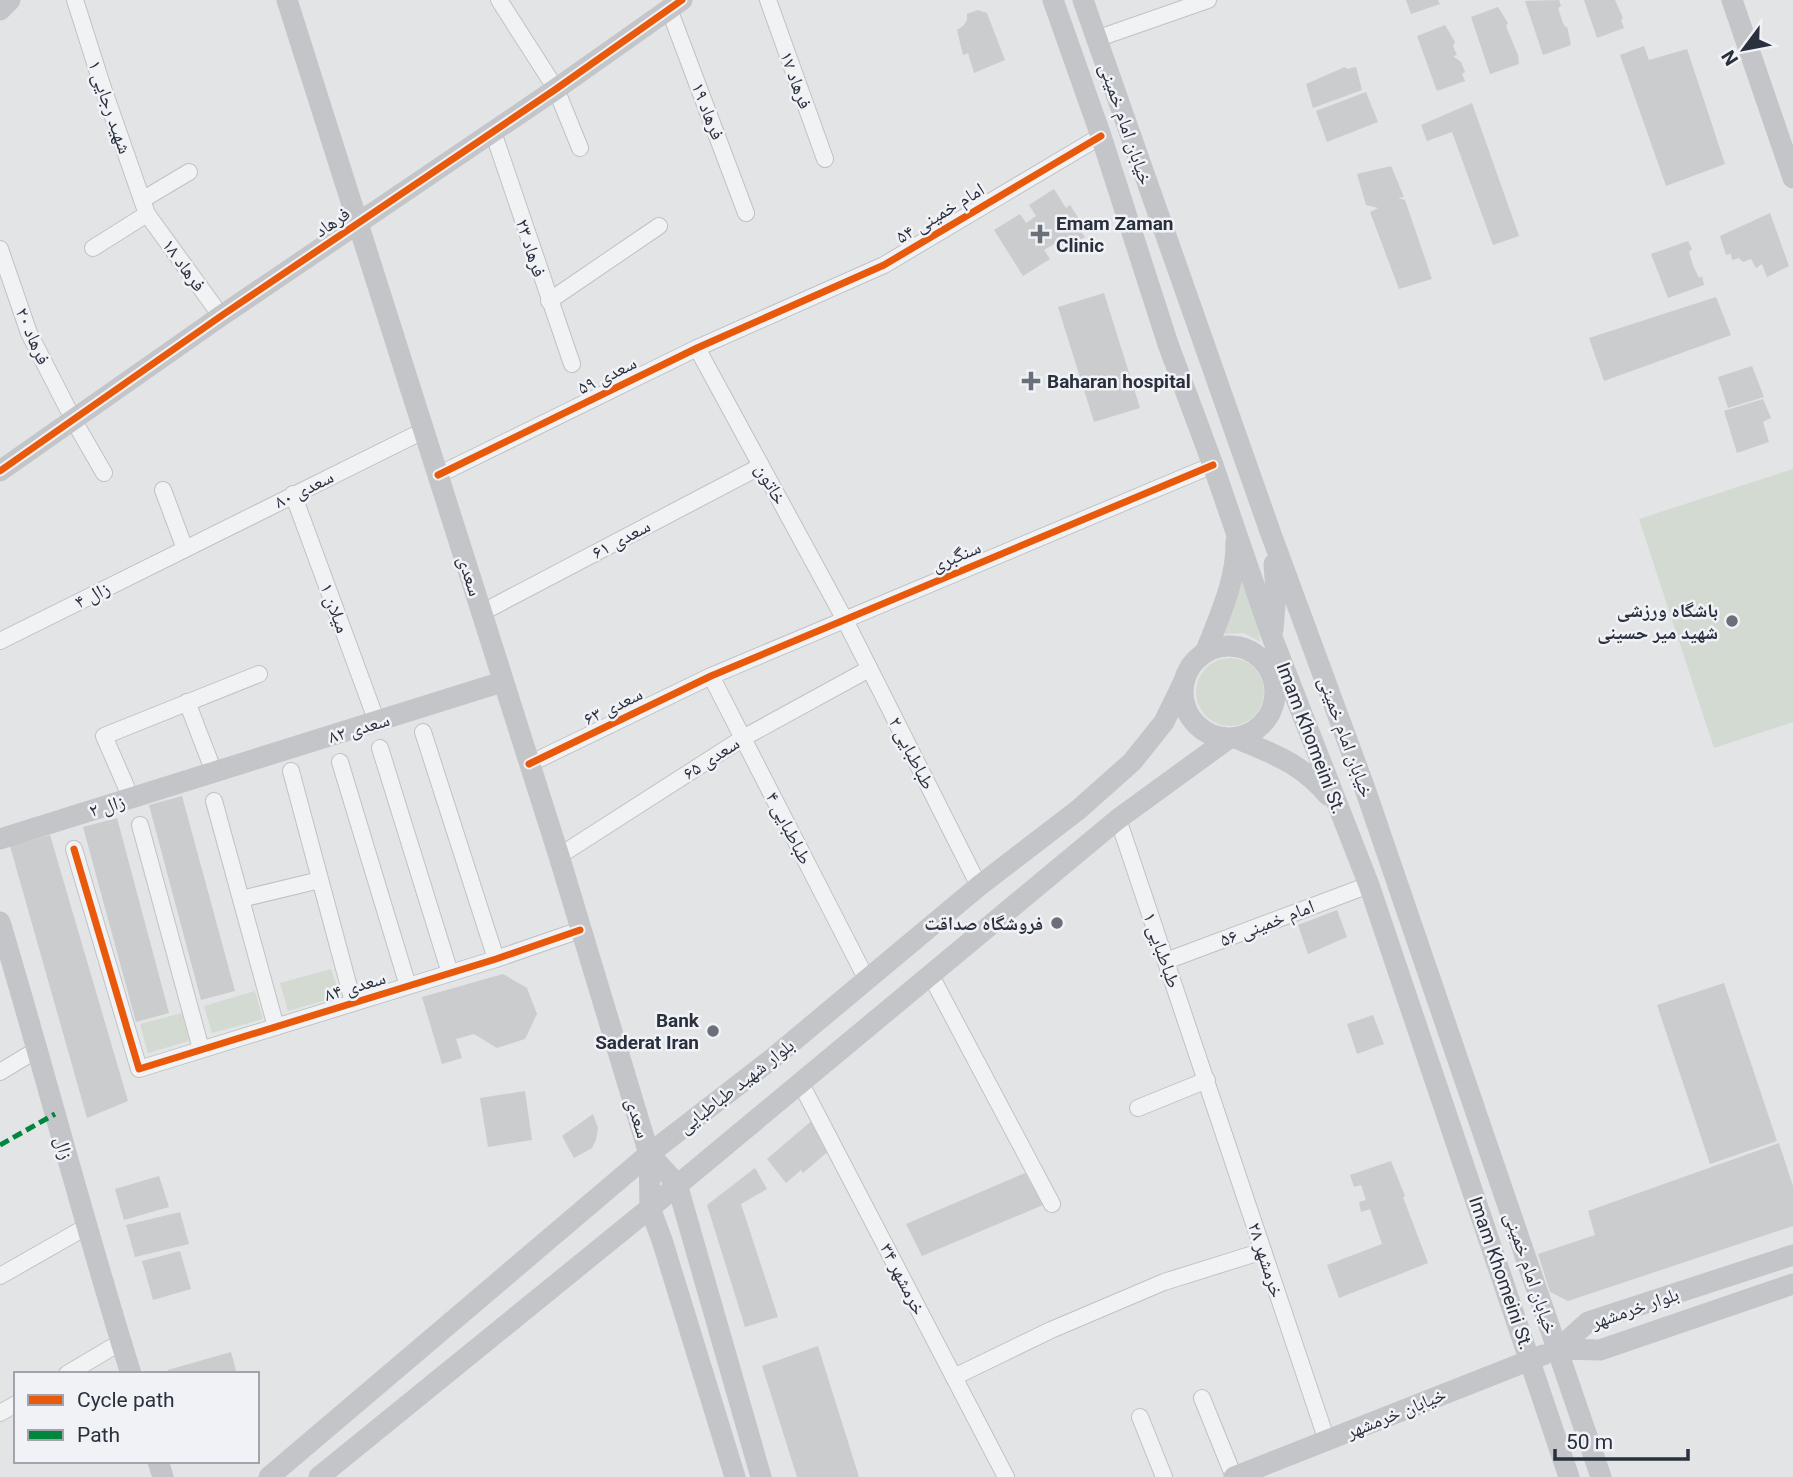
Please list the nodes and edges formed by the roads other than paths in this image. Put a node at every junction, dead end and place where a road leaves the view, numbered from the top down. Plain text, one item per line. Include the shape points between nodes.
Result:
1 (10, 0) edge
2 (75, 0) edge
3 (287, 0) edge
4 (499, 0) edge
5 (768, 0) edge
6 (1053, 0) edge
7 (1083, 0) edge
8 (1208, 0) edge
9 (1732, 0) edge
10 (675, 4) edge
11 (0, 10) edge
12 (1096, 39) junction
13 (556, 89) junction
14 (493, 132) junction
15 (1101, 136) junction
16 (580, 148) dead end
17 (825, 159) dead end
18 (189, 172) dead end
19 (1793, 178) edge
20 (145, 207) junction
21 (746, 213) dead end
22 (357, 225) junction
23 (659, 226) dead end
24 (0, 248) edge
25 (93, 248) dead end
26 (549, 301) junction
27 (790, 306) joint
28 (221, 316) junction
29 (697, 348) junction
30 (572, 364) dead end
31 (74, 421) junction
32 (423, 431) junction
33 (1213, 465) junction
34 (761, 466) junction
35 (0, 471) edge
36 (104, 472) dead end
37 (438, 475) junction
38 (163, 490) dead end
39 (293, 494) junction
40 (1235, 528) junction
41 (1270, 534) junction
42 (185, 549) junction
43 (481, 612) junction
44 (845, 620) junction
45 (1272, 637) junction
46 (0, 641) edge
47 (1205, 653) junction
48 (869, 668) junction
49 (259, 674) dead end
50 (711, 676) junction
51 (1279, 680) junction
52 (1184, 681) junction
53 (502, 682) junction
54 (187, 702) junction
55 (1336, 709) junction
56 (377, 722) junction
57 (424, 732) dead end
58 (743, 738) junction
59 (1232, 738) junction
60 (380, 748) dead end
61 (340, 762) dead end
62 (529, 764) junction
63 (291, 771) dead end
64 (214, 772) junction
65 (131, 798) junction
66 (214, 801) dead end
67 (1336, 804) junction
68 (1118, 819) junction
69 (140, 825) dead end
70 (0, 839) edge
71 (74, 849) dead end
72 (559, 856) junction
73 (320, 880) junction
74 (1368, 885) junction
75 (979, 886) junction
76 (241, 899) junction
77 (0, 922) edge
78 (580, 930) junction
79 (496, 959) junction
80 (1166, 961) junction
81 (450, 973) junction
82 (930, 974) junction
83 (867, 980) junction
84 (408, 986) junction
85 (353, 1002) junction
86 (276, 1027) junction
87 (38, 1049) junction
88 (201, 1049) junction
89 (0, 1072) edge
90 (1207, 1080) junction
91 (800, 1082) junction
92 (1138, 1108) dead end
93 (649, 1154) junction
94 (677, 1184) junction
95 (1052, 1204) dead end
96 (650, 1208) junction
97 (86, 1227) junction
98 (1263, 1251) junction
99 (1793, 1255) edge
100 (0, 1276) edge
101 (1793, 1284) edge
102 (121, 1342) junction
103 (1558, 1349) junction
104 (1530, 1360) junction
105 (70, 1372) edge
106 (130, 1372) edge
107 (954, 1377) junction
108 (1202, 1398) dead end
109 (1140, 1417) dead end
110 (1326, 1441) junction
111 (269, 1477) edge
112 (319, 1477) edge
113 (735, 1477) edge
114 (761, 1477) edge
115 (1006, 1477) edge
116 (1164, 1477) edge
117 (1234, 1477) edge
118 (1569, 1477) edge
119 (1601, 1477) edge

1 - 11 main road
2 - 20 street, شهید رجایی ۱
3 - 22 main road, سعدی
4 - 13 street
5 - 17 street, فرهاد ۱۷
6 - 15 main road, Imam Khomeini St.
7 - 12 main road, خیابان امام خمینی
8 - 12 street
9 - 19 main road
10 - 13 main road, فرهاد
10 - 21 street, فرهاد ۱۹
12 - 41 main road, خیابان امام خمینی
13 - 14 main road, فرهاد
13 - 16 street
14 - 22 main road, فرهاد
14 - 26 street, فرهاد ۲۳
15 - 27 street, امام خمینی ۵۴ via 884,265
15 - 33 main road, Imam Khomeini St. via 1168,344
18 - 20 street
20 - 25 street
20 - 28 street, فرهاد ۱۸
22 - 28 main road, فرهاد
22 - 32 main road, سعدی
23 - 26 street
24 - 31 street, فرهاد ۲۰ via 29,333
26 - 30 street, فرهاد ۲۳
27 - 29 street, سعدی ۵۹
28 - 31 main road, فرهاد
29 - 34 street, خاتون
29 - 37 street, سعدی ۵۹
31 - 35 main road, فرهاد
31 - 36 street, فرهاد ۲۰
32 - 37 main road, سعدی
32 - 39 street, سعدی ۸۰
33 - 40 main road, Imam Khomeini St.
33 - 44 street, سنگبری
34 - 43 street, سعدی ۶۱
34 - 44 street, خاتون
37 - 43 main road, سعدی
38 - 42 street
39 - 42 street, سعدی ۸۰
39 - 56 street, میلان ۱
40 - 45 main road, Imam Khomeini St.
40 - 47 main road via 1236,559
41 - 45 main road via 1276,592
41 - 55 main road, خیابان امام خمینی
42 - 46 street, زال ۴
43 - 53 main road, سعدی
44 - 48 street, طباطبایی ۲
44 - 50 street, سنگبری
45 - 51 main road
45 - 51 main road, Imam Khomeini St.
47 - 51 main road via 1232,646 1252,652
47 - 52 main road
48 - 58 street, سعدی ۶۵
48 - 75 street, طباطبایی ۲
49 - 54 street
50 - 58 street, طباطبایی ۴
50 - 62 street, سعدی ۶۳
51 - 55 main road
51 - 59 main road via 1271,713 1262,725
51 - 67 main road, Imam Khomeini St.
52 - 59 main road via 1183,698 1198,726 1212,735
52 - 75 main road, بلوار شهید طباطبایی via 1164,722 1132,762
53 - 56 main road, سعدی ۸۲
53 - 62 main road, سعدی
54 - 64 street
54 - 65 street via 104,736
55 - 103 main road, خیابان امام خمینی
56 - 64 main road, سعدی ۸۲
57 - 79 street
58 - 72 street, سعدی ۶۵
58 - 83 street, طباطبایی ۴
59 - 67 main road via 1293,762
59 - 68 main road, بلوار شهید طباطبایی
60 - 81 street
61 - 84 street
62 - 72 main road, سعدی
63 - 73 street
64 - 65 main road, زال ۲
65 - 70 main road, زال ۲
66 - 76 street
67 - 74 main road, Imam Khomeini St.
68 - 80 street, طباطبایی ۱
68 - 82 main road, بلوار شهید طباطبایی
69 - 88 street
71 - 88 street, سعدی ۸۴ via 139,1069
72 - 78 main road, سعدی
73 - 76 street
73 - 85 street
74 - 80 street, امام خمینی ۵۶
74 - 104 main road, Imam Khomeini St.
75 - 83 main road, بلوار شهید طباطبایی
76 - 86 street
77 - 87 main road, زال
78 - 79 street, سعدی ۸۴
78 - 93 main road, سعدی
79 - 81 street, سعدی ۸۴
80 - 90 street, طباطبایی ۱
81 - 84 street, سعدی ۸۴
82 - 91 main road, بلوار شهید طباطبایی
82 - 95 street
83 - 93 main road, بلوار شهید طباطبایی
84 - 85 street, سعدی ۸۴
85 - 86 street, سعدی ۸۴
86 - 88 street, سعدی ۸۴
87 - 89 street
87 - 97 main road, زال
90 - 92 street
90 - 98 street, خرمشهر ۲۸
91 - 94 main road, بلوار شهید طباطبایی
91 - 107 street, خرمشهر ۳۴
93 - 94 main road
93 - 96 main road
93 - 111 main road, بلوار شهید طباطبایی
94 - 96 main road, بلوار شهید طباطبایی
94 - 114 main road
96 - 112 main road, بلوار شهید طباطبایی
96 - 113 main road
97 - 100 street
97 - 102 main road, زال
98 - 107 street via 1164,1282
98 - 110 street, خرمشهر ۲۸
99 - 103 main road, بلوار خرمشهر via 1588,1322
101 - 103 main road, بلوار خرمشهر via 1600,1350
102 - 105 street
102 - 106 main road, زال
103 - 104 main road, خیابان خرمشهر
103 - 119 main road, خیابان امام خمینی
104 - 110 main road, خیابان خرمشهر
104 - 118 main road, Imam Khomeini St.
107 - 115 street, خرمشهر ۳۴
108 - 117 street
109 - 116 street
110 - 117 main road, خیابان خرمشهر

